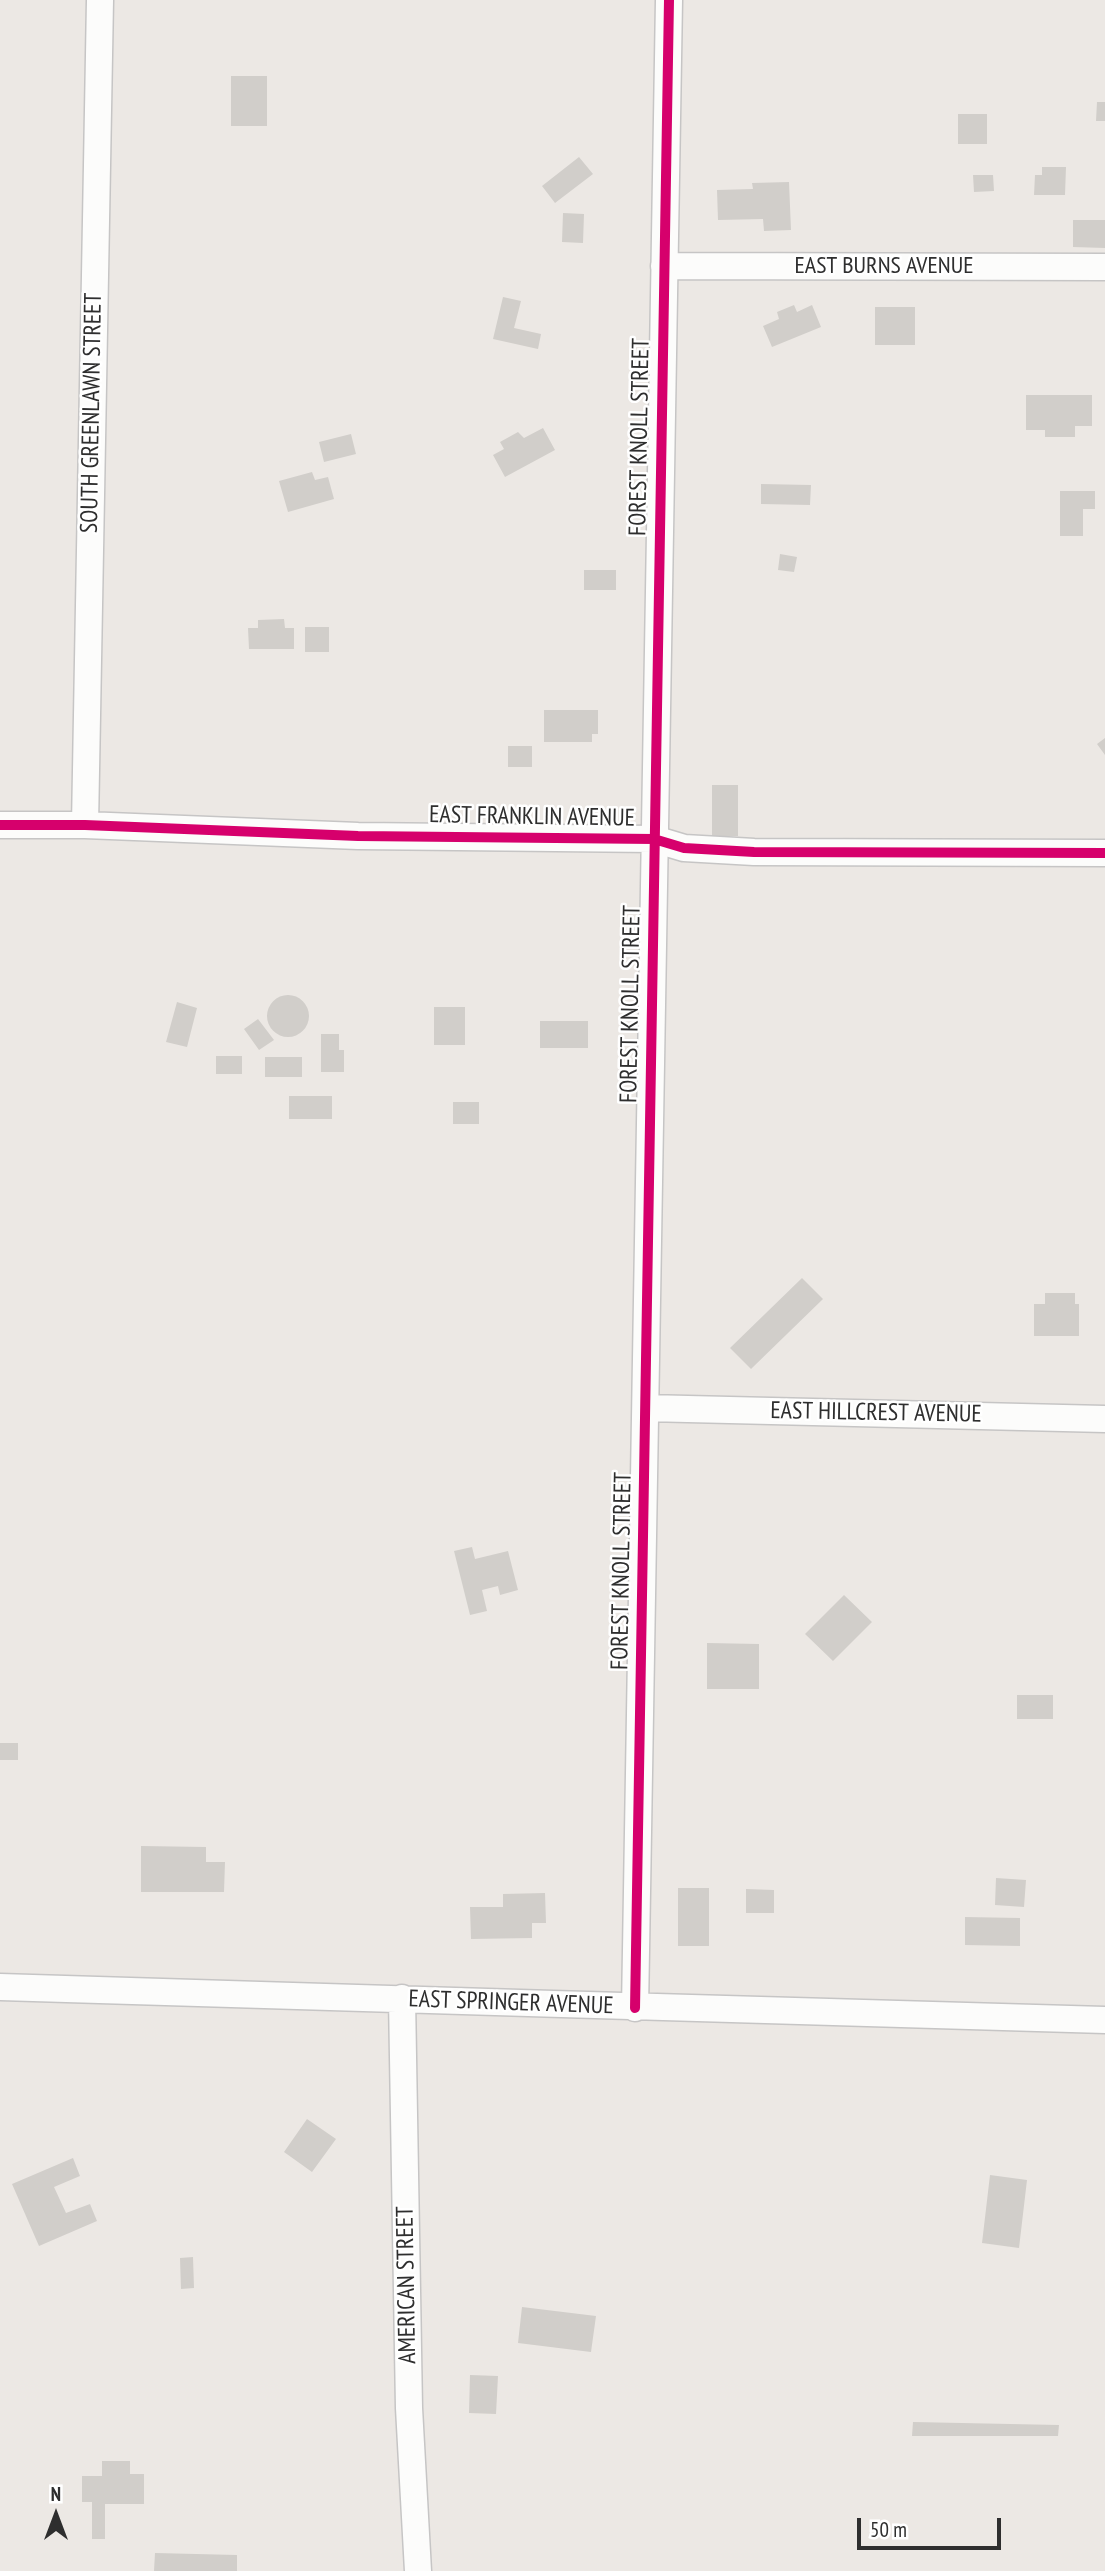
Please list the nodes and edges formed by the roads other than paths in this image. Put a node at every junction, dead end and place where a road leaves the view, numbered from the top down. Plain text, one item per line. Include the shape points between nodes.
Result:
1 (100, 0) edge
2 (669, 0) edge
3 (664, 265) junction
4 (1105, 267) edge
5 (0, 825) edge
6 (85, 825) junction
7 (654, 839) junction
8 (1105, 853) edge
9 (646, 1408) junction
10 (1105, 1419) edge
11 (0, 1987) edge
12 (402, 1998) junction
13 (635, 2008) junction
14 (1105, 2020) edge
15 (418, 2571) edge

1 - 6 street, SOUTH GREENLAWN STREET
2 - 3 street, FOREST KNOLL STREET
3 - 4 street, EAST BURNS AVENUE
3 - 7 street, FOREST KNOLL STREET
5 - 6 street, EAST FRANKLIN AVENUE
6 - 7 street, EAST FRANKLIN AVENUE via 358,836
7 - 8 street, EAST FRANKLIN AVENUE via 684,848 754,852
7 - 9 street, FOREST KNOLL STREET
9 - 10 street, EAST HILLCREST AVENUE
9 - 13 street, FOREST KNOLL STREET
11 - 12 street, EAST SPRINGER AVENUE
12 - 13 street, EAST SPRINGER AVENUE
12 - 15 street, AMERICAN STREET via 409,2408
13 - 14 street, EAST SPRINGER AVENUE

